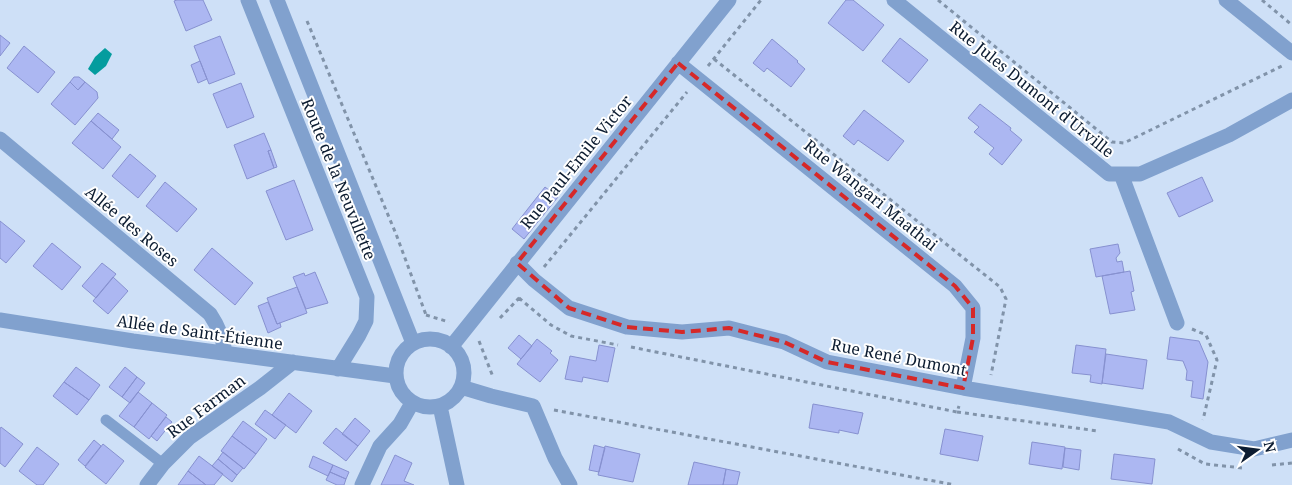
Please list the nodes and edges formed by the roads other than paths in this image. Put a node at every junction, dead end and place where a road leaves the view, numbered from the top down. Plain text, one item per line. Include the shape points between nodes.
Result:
1 (248, 0) edge
2 (278, 0) edge
3 (729, 0) edge
4 (894, 0) edge
5 (1226, 0) edge
6 (1292, 53) edge
7 (678, 63) junction
8 (1292, 100) edge
9 (0, 139) edge
10 (1121, 174) junction
11 (517, 263) junction
12 (0, 320) edge
13 (1176, 323) road end
14 (412, 343) junction
15 (451, 347) junction
16 (226, 352) junction
17 (293, 362) junction
18 (338, 369) junction
19 (395, 376) junction
20 (461, 387) junction
21 (962, 388) junction
22 (412, 403) junction
23 (440, 406) junction
24 (106, 420) dead end
25 (1292, 440) edge
26 (163, 464) junction
27 (147, 485) edge
28 (362, 485) edge
29 (456, 485) edge
30 (570, 485) edge

1 - 18 street, Route de la Neuvillette via 367,297 366,321
2 - 14 street, Route de la Neuvillette
3 - 7 street, Rue Paul-Emile Victor
4 - 10 street, Rue Jules Dumont d'Urville via 1109,174
5 - 6 street
7 - 11 street, Rue Paul-Emile Victor
7 - 21 street, Rue Wangari Maathai via 955,286 973,308 973,338
8 - 10 street, Rue Jules Dumont d'Urville via 1229,135 1140,174
9 - 16 street, Allée des Roses via 210,314
10 - 13 street
11 - 15 street, Rue Paul-Emile Victor
11 - 21 street, Rue René Dumont via 569,308 627,327 682,332 729,328 784,342 827,362
12 - 16 street, Allée de Saint-Étienne
14 - 15 street via 434,339
14 - 19 street via 402,352
15 - 20 street via 462,361
16 - 17 street, Allée de Saint-Étienne
17 - 18 street, Allée de Saint-Étienne
17 - 26 street, Rue Farman via 190,437
18 - 19 street, Allée de Saint-Étienne
19 - 22 street via 401,392
20 - 23 street via 453,399
20 - 30 street via 533,406
21 - 25 street, Rue René Dumont via 1169,422 1211,442 1254,449
22 - 23 street via 426,408
22 - 28 street via 400,424 380,446
23 - 29 street
24 - 26 lane
26 - 27 street, Rue Farman

